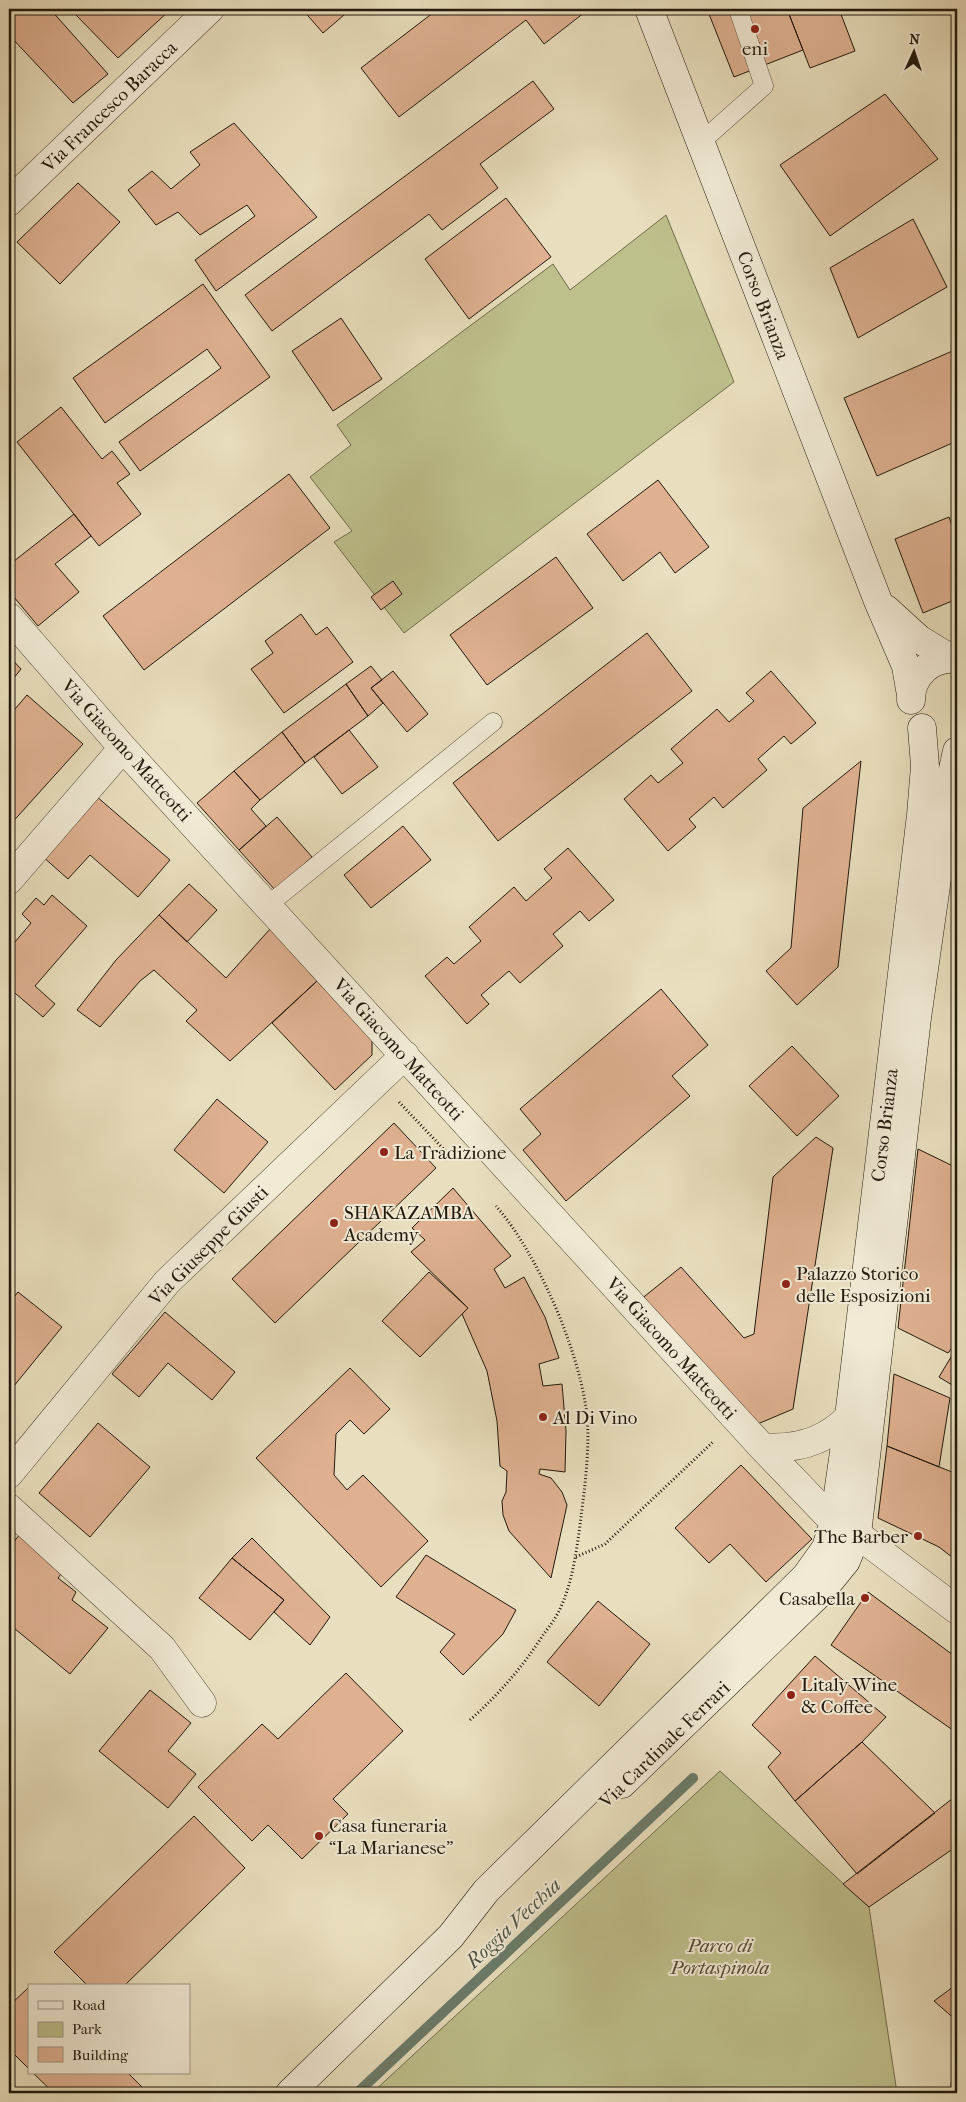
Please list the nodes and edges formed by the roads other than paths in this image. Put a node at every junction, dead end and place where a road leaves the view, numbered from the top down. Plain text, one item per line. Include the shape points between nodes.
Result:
1 (210, 9) edge
2 (649, 9) edge
3 (738, 9) edge
4 (701, 142) junction
5 (9, 202) edge
6 (878, 601) junction
7 (9, 617) edge
8 (953, 659) edge
9 (911, 695) junction
10 (493, 722) dead end
11 (922, 728) junction
12 (957, 740) edge
13 (123, 748) junction
14 (957, 751) edge
15 (9, 880) edge
16 (268, 905) junction
17 (405, 1055) junction
18 (849, 1417) junction
19 (762, 1447) junction
20 (9, 1474) edge
21 (9, 1508) edge
22 (846, 1528) junction
23 (957, 1610) edge
24 (202, 1703) dead end
25 (290, 2093) edge

1 - 5 main road, Via Francesco Baracca
2 - 4 main road, Corso Brianza
3 - 4 lane via 764,86
4 - 6 main road, Corso Brianza
6 - 8 main road, Corso Brianza via 919,639
6 - 9 main road, Corso Brianza via 906,666
7 - 13 main road, Via Giacomo Matteotti
8 - 9 main road via 936,662 924,670 915,681
9 - 11 main road, Corso Brianza via 914,715
10 - 16 lane
11 - 12 main road via 940,738
11 - 18 main road, Corso Brianza via 925,766 920,815
13 - 15 main road
13 - 16 main road, Via Giacomo Matteotti
14 - 22 main road, Corso Brianza
16 - 17 main road, Via Giacomo Matteotti
17 - 19 main road, Via Giacomo Matteotti
17 - 20 main road, Via Giuseppe Giusti via 167,1282
18 - 19 main road via 813,1441 788,1448
18 - 22 main road, Corso Brianza
19 - 22 main road, Via Giacomo Matteotti
21 - 24 main road via 162,1648
22 - 23 main road, Via Giacomo Matteotti
22 - 25 main road, Via Cardinale Ferrari via 826,1548 806,1576 486,1891 451,1936

